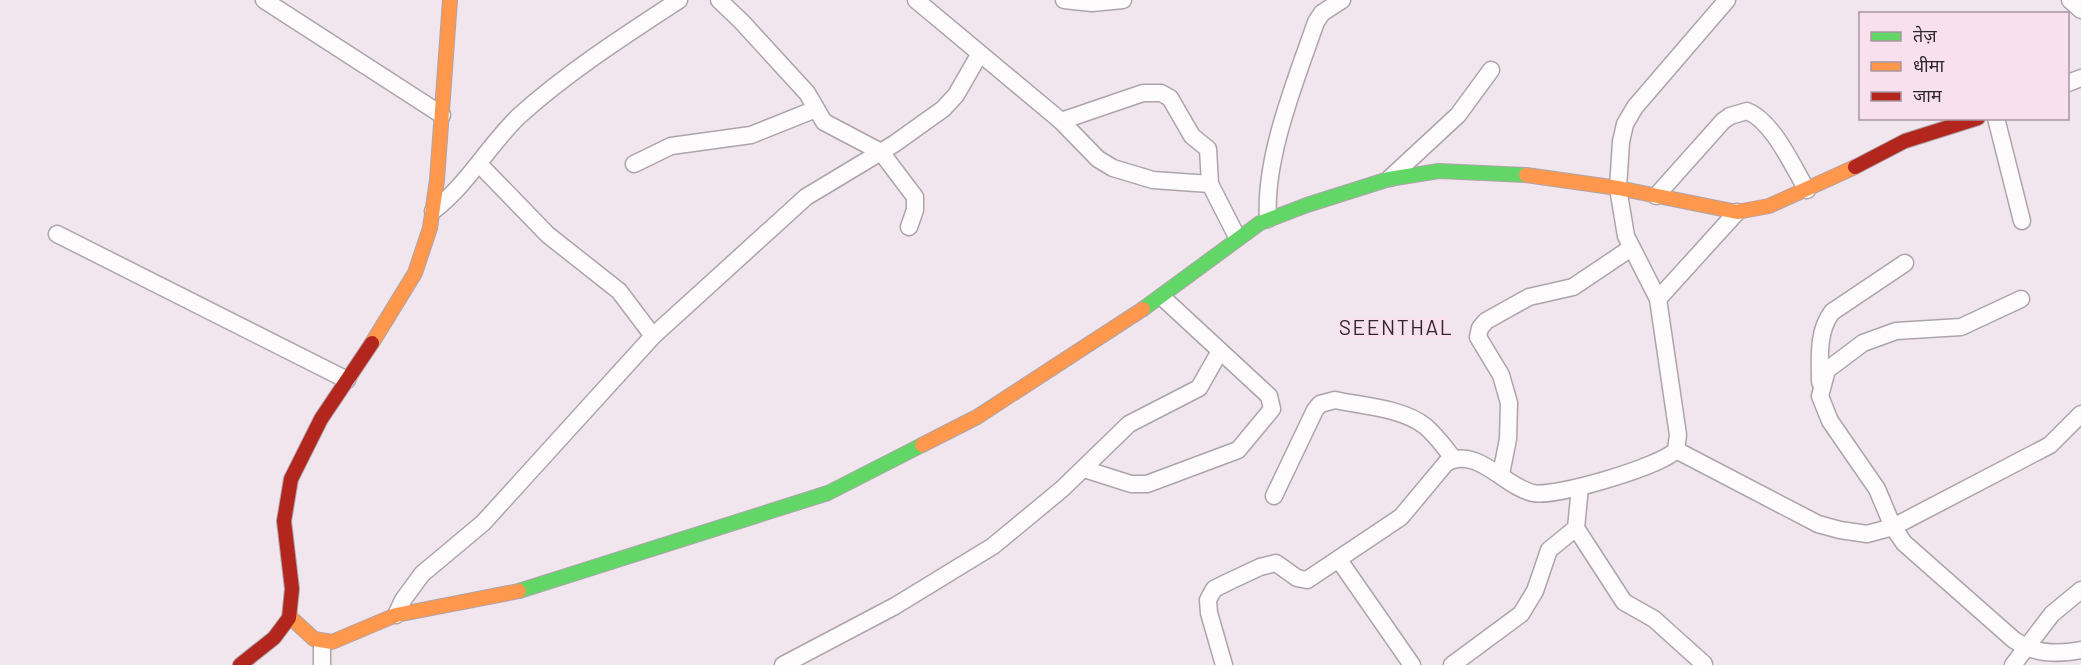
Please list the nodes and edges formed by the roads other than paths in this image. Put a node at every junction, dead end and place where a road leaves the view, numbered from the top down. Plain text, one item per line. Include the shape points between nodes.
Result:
1 (264, 0) edge
2 (450, 0) edge
3 (679, 0) edge
4 (719, 0) edge
5 (916, 0) edge
6 (1064, 0) edge
7 (1123, 0) edge
8 (1342, 0) edge
9 (1727, 0) edge
10 (2070, 0) edge
11 (2081, 10) edge
12 (979, 55) junction
13 (1491, 70) dead end
14 (816, 109) junction
15 (442, 115) junction
16 (1972, 120) edge
17 (1997, 120) edge
18 (1061, 121) junction
19 (881, 152) junction
20 (634, 164) dead end
21 (480, 165) junction
22 (1389, 179) junction
23 (1210, 184) junction
24 (1618, 188) junction
25 (1807, 190) junction
26 (1656, 196) junction
27 (433, 211) junction
28 (1737, 212) junction
29 (1268, 219) junction
30 (2022, 221) dead end
31 (909, 227) dead end
32 (57, 234) dead end
33 (1237, 237) junction
34 (1631, 248) junction
35 (1905, 263) dead end
36 (1162, 297) junction
37 (1658, 299) junction
38 (2021, 299) dead end
39 (652, 336) junction
40 (1220, 351) junction
41 (347, 380) junction
42 (1820, 389) junction
43 (2081, 414) edge
44 (1676, 450) junction
45 (1453, 458) junction
46 (1084, 469) junction
47 (1501, 474) junction
48 (1580, 487) junction
49 (1274, 496) dead end
50 (1893, 527) junction
51 (1576, 528) junction
52 (1339, 560) junction
53 (2081, 590) edge
54 (396, 615) junction
55 (290, 617) junction
56 (322, 644) junction
57 (2026, 647) junction
58 (2081, 650) edge
59 (2065, 659) edge
60 (1470, 660) edge
61 (1704, 663) dead end
62 (240, 665) edge
63 (322, 665) edge
64 (783, 665) edge
65 (1224, 665) edge
66 (1412, 665) edge
67 (1452, 665) edge
68 (2013, 665) edge

1 - 15 street
2 - 15 street
3 - 21 street via 601,51 527,110
4 - 14 street via 807,93
5 - 12 street
6 - 7 street
8 - 29 street via 1316,22 1294,83 1268,190
9 - 24 street via 1635,107 1625,124
10 - 11 street
12 - 18 street
12 - 19 street via 950,103
13 - 22 street via 1458,115
14 - 19 street via 829,126
14 - 20 street via 751,135 671,146
15 - 27 street
16 - 25 street via 1905,141
17 - 30 street
18 - 23 street via 1083,147 1113,168 1153,180
18 - 23 street via 1143,93 1161,93 1170,98 1192,136 1208,149
19 - 31 street via 915,197
19 - 39 street via 807,197
21 - 27 street
21 - 39 street via 548,235 620,291
22 - 24 street via 1439,171 1504,172
22 - 29 street
23 - 33 street
24 - 26 street
24 - 34 street
25 - 26 street via 1776,138 1747,111 1723,121
25 - 28 street via 1769,206
26 - 28 street
27 - 41 street via 415,274
28 - 37 street
29 - 33 street
32 - 41 street
33 - 36 street
34 - 37 street
34 - 47 street via 1573,287 1529,297 1480,328 1479,337 1500,375 1509,404
35 - 42 street via 1832,312 1821,346
36 - 40 street
36 - 54 street via 977,417 828,493 503,596
37 - 44 street via 1678,435
38 - 42 street via 1960,327 1896,332 1863,343 1833,364
39 - 54 street via 483,523 422,574
40 - 46 street via 1199,388 1129,424
40 - 46 street via 1272,402 1268,416 1246,443 1230,454 1147,484 1131,484
41 - 55 street via 294,471 288,491 284,535 290,568
42 - 50 street via 1830,421 1877,489
43 - 50 street via 2050,445
44 - 48 street via 1665,460
44 - 50 street via 1818,524 1867,534
45 - 47 street
45 - 49 street via 1425,425 1413,419 1335,400 1315,410
45 - 52 street via 1401,517
46 - 64 street via 993,546 895,606
47 - 48 street via 1536,494
48 - 51 street
50 - 57 street via 1919,558
51 - 60 street via 1549,550 1535,591 1521,614
51 - 61 street via 1623,602 1654,619
52 - 65 street via 1307,580 1297,578 1276,563 1214,589 1208,600 1209,613
52 - 66 street
53 - 57 street via 2052,614
54 - 56 street
55 - 56 street
55 - 62 street via 272,639
56 - 63 street
57 - 59 street
57 - 68 street
58 - 59 street
60 - 67 street

